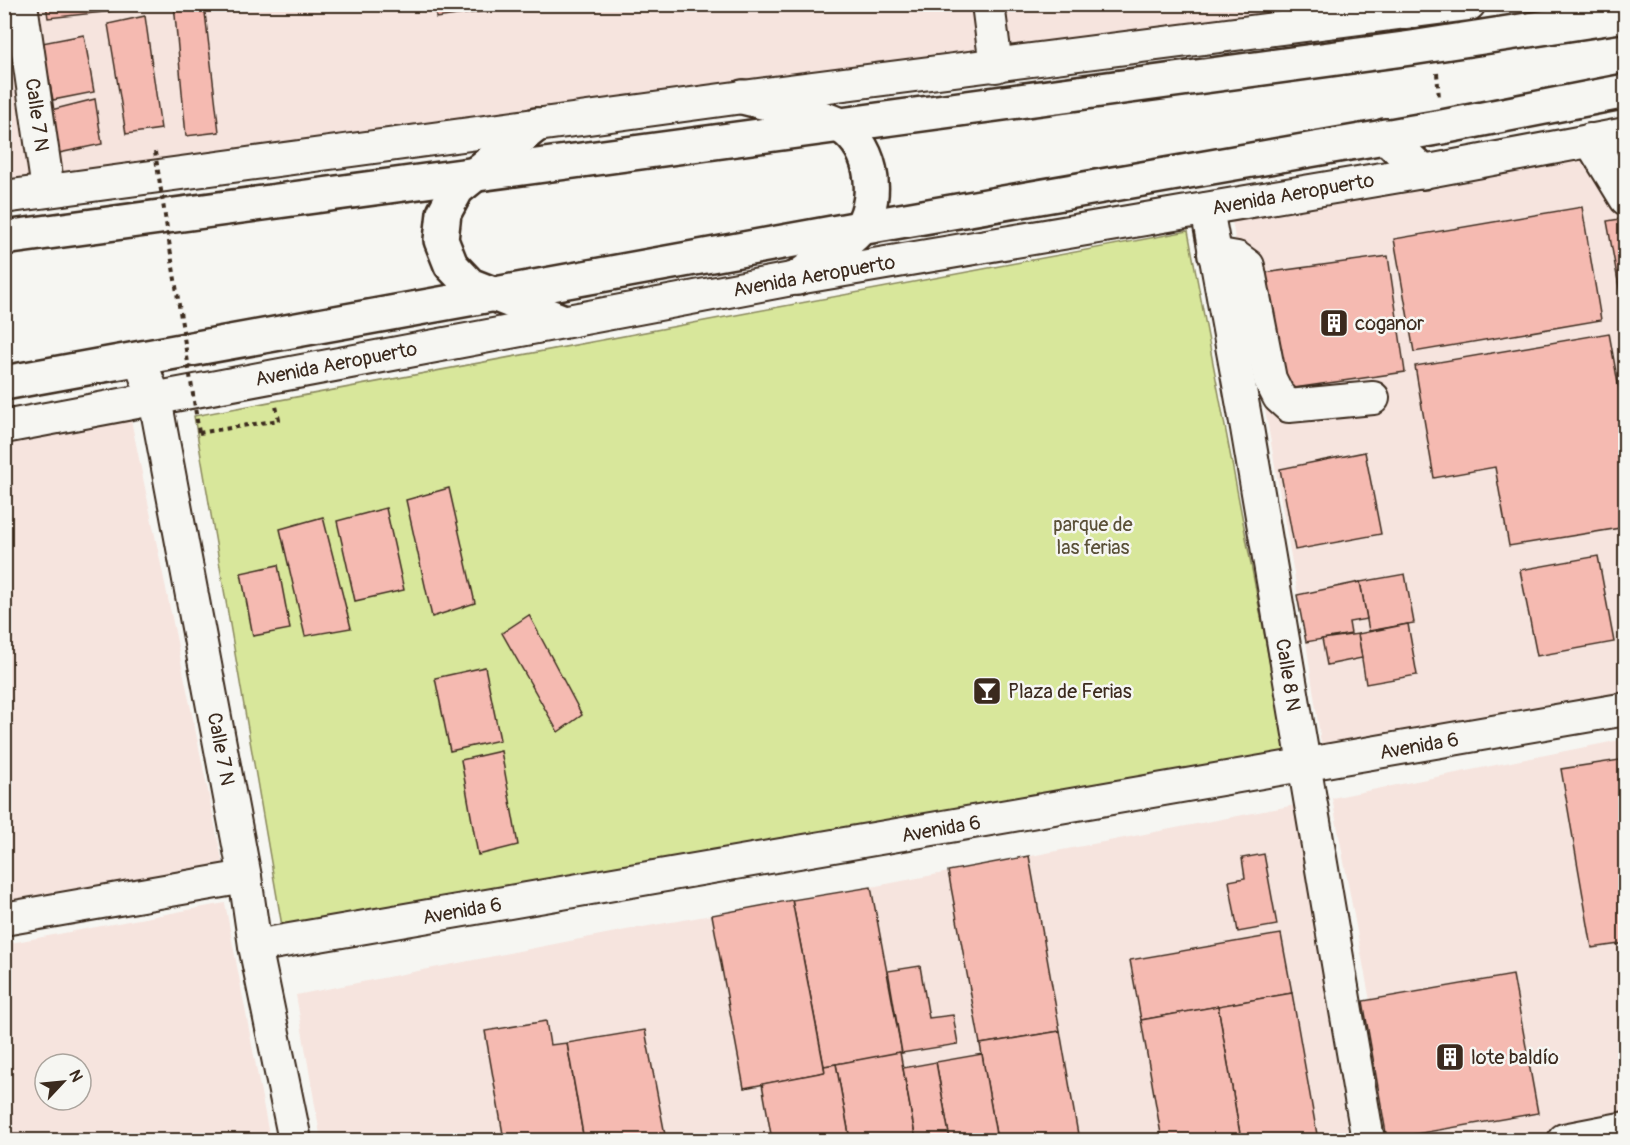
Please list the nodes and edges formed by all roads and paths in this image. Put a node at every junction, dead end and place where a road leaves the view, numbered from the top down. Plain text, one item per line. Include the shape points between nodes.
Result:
1 (21, 4) edge
2 (988, 4) edge
3 (1469, 4) edge
4 (1409, 8) edge
5 (1626, 15) edge
6 (1411, 48) junction
7 (996, 66) junction
8 (1436, 70) dead end
9 (1626, 91) edge
10 (742, 97) junction
11 (1440, 104) dead end
12 (836, 123) junction
13 (536, 124) junction
14 (1626, 134) edge
15 (1385, 136) junction
16 (1590, 140) junction
17 (155, 152) dead end
18 (1423, 172) junction
19 (478, 173) junction
20 (48, 190) junction
21 (4, 197) edge
22 (1626, 199) edge
23 (1207, 209) junction
24 (860, 228) junction
25 (4, 238) edge
26 (1214, 254) junction
27 (796, 278) junction
28 (495, 295) junction
29 (562, 321) junction
30 (139, 358) junction
31 (4, 383) edge
32 (1373, 398) dead end
33 (155, 399) junction
34 (1289, 406) junction
35 (265, 407) dead end
36 (4, 427) edge
37 (1247, 428) junction
38 (1626, 709) edge
39 (1303, 766) junction
40 (245, 877) junction
41 (4, 919) edge
42 (255, 946) junction
43 (1626, 1128) edge
44 (295, 1140) edge
45 (1368, 1140) edge
46 (1564, 1140) edge

1 - 20 street, Calle 7 N
2 - 7 street
3 - 4 street
4 - 6 street
4 - 7 street
5 - 6 main road
6 - 12 main road
7 - 10 street
8 - 11 path
9 - 15 main road, Avenida Aeropuerto
10 - 12 main road
10 - 13 street
12 - 19 main road
12 - 24 main road via 858,144 871,171 871,201
13 - 19 main road
13 - 20 street
14 - 16 street, Avenida Aeropuerto
15 - 18 main road
15 - 24 main road, Avenida Aeropuerto
16 - 18 street, Avenida Aeropuerto
16 - 22 street
17 - 35 path, bridge via 199,433 279,420 276,405
18 - 23 street, Avenida Aeropuerto
19 - 25 main road
19 - 28 main road via 457,189 448,205 441,240 451,265 470,285
20 - 21 street
23 - 26 street, Calle 8 N
23 - 27 street, Avenida Aeropuerto
24 - 27 main road
24 - 28 main road, Avenida Aeropuerto
26 - 34 street via 1237,258 1248,266 1269,379
26 - 37 street, Calle 8 N
27 - 29 street, Avenida Aeropuerto
28 - 29 main road
28 - 30 main road, Avenida Aeropuerto
29 - 33 street, Avenida Aeropuerto
30 - 31 main road, Avenida Aeropuerto
30 - 33 street, Calle 7 N
32 - 34 street
33 - 36 street, Avenida Aeropuerto
33 - 40 street, Calle 7 N
34 - 37 street via 1282,417 1269,424
37 - 39 street, Calle 8 N
38 - 39 street, Avenida 6
39 - 42 street, Avenida 6
39 - 45 street, Calle 8 N
40 - 41 street
40 - 42 street, Calle 7 N
42 - 44 street, Calle 7 N
43 - 46 street

